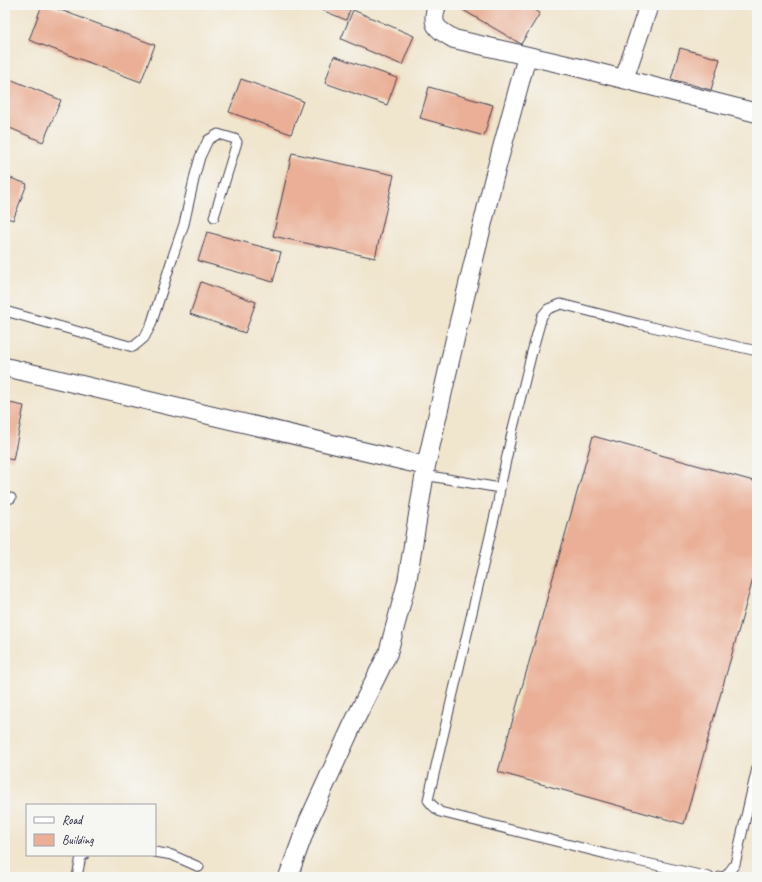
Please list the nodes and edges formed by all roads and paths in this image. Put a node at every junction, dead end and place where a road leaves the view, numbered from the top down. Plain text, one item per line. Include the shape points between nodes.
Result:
1 (437, 5) edge
2 (649, 5) edge
3 (527, 56) junction
4 (624, 79) junction
5 (757, 113) edge
6 (214, 217) dead end
7 (5, 311) edge
8 (757, 351) edge
9 (5, 367) edge
10 (425, 471) junction
11 (500, 488) junction
12 (757, 768) edge
13 (156, 852) edge
14 (81, 856) edge
15 (199, 867) dead end
16 (77, 877) edge
17 (288, 877) edge
18 (709, 877) edge
19 (720, 877) edge

1 - 3 street via 434,21 438,30 454,39
2 - 4 street
3 - 4 street
3 - 10 street via 493,181
4 - 5 street
6 - 7 lane via 237,142 218,134 208,140 200,157 184,224 151,325 144,338 133,347
8 - 11 lane via 561,304 548,310 542,316 532,352
9 - 10 street
10 - 11 lane
10 - 17 street via 407,582 388,653 308,822
11 - 18 lane via 428,800 440,812
12 - 19 lane via 735,864 726,876
13 - 15 lane via 172,855
14 - 16 lane

